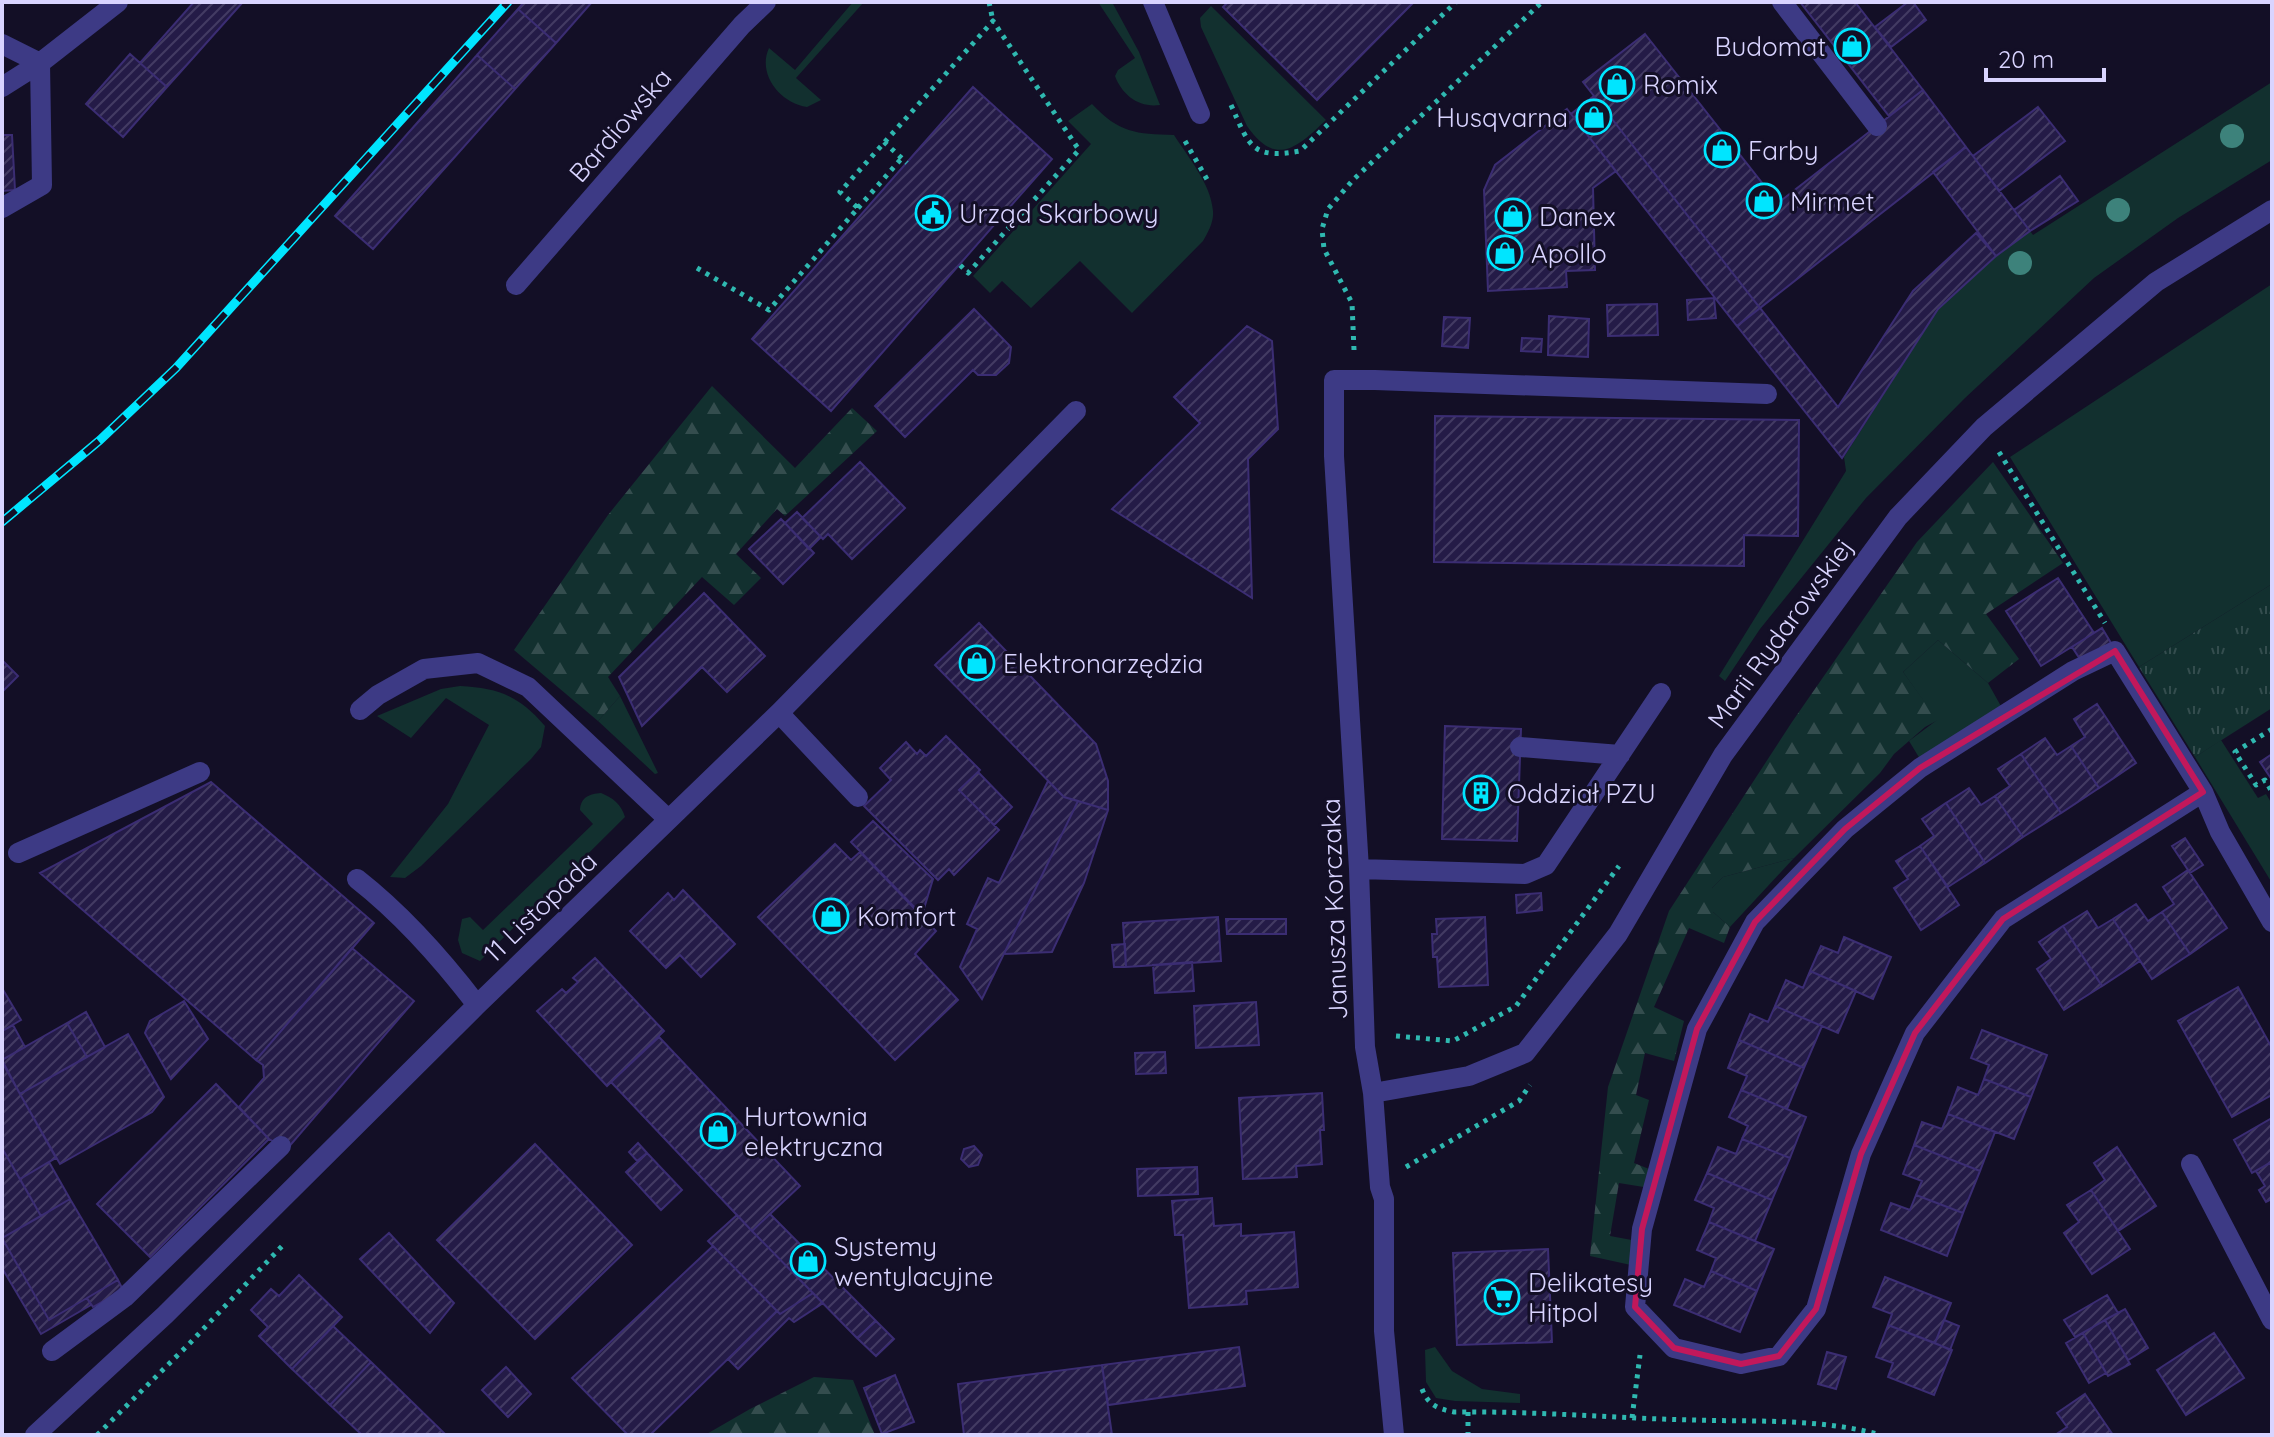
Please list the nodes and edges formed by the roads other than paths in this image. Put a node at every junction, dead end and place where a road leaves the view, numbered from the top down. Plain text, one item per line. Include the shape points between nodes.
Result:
1 (118, 2) edge
2 (766, 2) edge
3 (1782, 2) edge
4 (1153, 3) edge
5 (2, 44) edge
6 (40, 63) junction
7 (2, 87) edge
8 (1200, 114) dead end
9 (1877, 126) dead end
10 (2, 208) edge
11 (2272, 210) edge
12 (516, 285) dead end
13 (1767, 394) dead end
14 (1076, 411) dead end
15 (1661, 693) dead end
16 (360, 710) dead end
17 (779, 713) junction
18 (1520, 747) dead end
19 (1620, 755) junction
20 (200, 772) dead end
21 (2203, 792) junction
22 (858, 797) dead end
23 (668, 819) junction
24 (18, 853) dead end
25 (1359, 869) junction
26 (357, 879) dead end
27 (2272, 922) edge
28 (477, 1005) junction
29 (1373, 1093) junction
30 (281, 1146) dead end
31 (2191, 1164) dead end
32 (2272, 1320) edge
33 (52, 1351) dead end
34 (35, 1435) edge
35 (1394, 1435) edge

1 - 6 street
2 - 12 street, Bardiowska
3 - 9 street
4 - 8 street
5 - 6 street
6 - 7 street
6 - 10 street via 42,185
11 - 29 street, Marii Rydarowskiej via 2156,282 1984,427 1898,517 1723,755 1618,934 1525,1053 1469,1076
13 - 25 street, Janusza Korczaka via 1334,380
14 - 17 street, 11 Listopada
15 - 19 street
16 - 23 street via 424,669 478,663 528,687
17 - 22 street
17 - 23 street, 11 Listopada
18 - 19 street
19 - 25 street via 1546,865 1525,874
20 - 24 street
21 - 21 street via 2118,649 2073,671 1920,768 1845,829 1755,922 1697,1029 1642,1229 1635,1307 1674,1348 1741,1364 1779,1356 1816,1309 1861,1154 1915,1033 2003,919
21 - 27 street
23 - 28 street, 11 Listopada
25 - 29 street, Janusza Korczaka via 1365,1047
26 - 28 street via 426,942
28 - 34 street, 11 Listopada via 165,1315
29 - 35 street, Janusza Korczaka via 1384,1199 1384,1331
30 - 33 street via 125,1297
31 - 32 street

